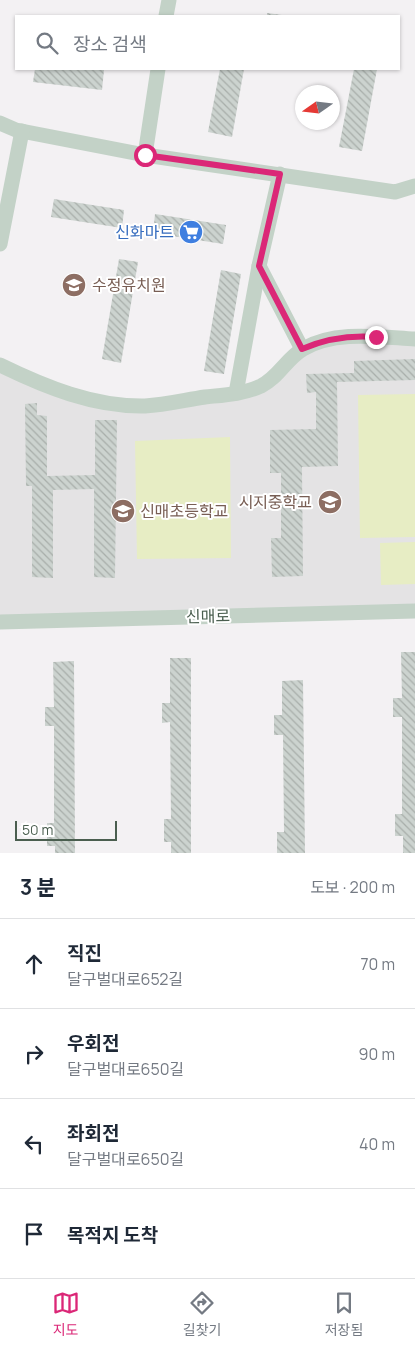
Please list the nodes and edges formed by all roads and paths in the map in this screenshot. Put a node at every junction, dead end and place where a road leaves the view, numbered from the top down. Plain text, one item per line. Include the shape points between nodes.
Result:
1 (169, 0) edge
2 (166, 15) edge
3 (158, 70) edge
4 (0, 122) edge
5 (22, 131) junction
6 (145, 155) junction
7 (280, 174) junction
8 (415, 186) edge
9 (0, 244) edge
10 (259, 266) junction
11 (415, 339) edge
12 (302, 349) junction
13 (0, 365) edge
14 (236, 393) junction
15 (415, 611) edge
16 (0, 622) edge

1 - 2 street
3 - 6 street
4 - 5 street
5 - 6 street
5 - 9 street
6 - 7 street
7 - 8 street via 394,192
7 - 10 street
10 - 12 street
10 - 14 street
11 - 12 street via 346,338
12 - 14 street via 275,378 259,387
13 - 14 street via 56,391 126,404 145,406
15 - 16 street, 신매로

